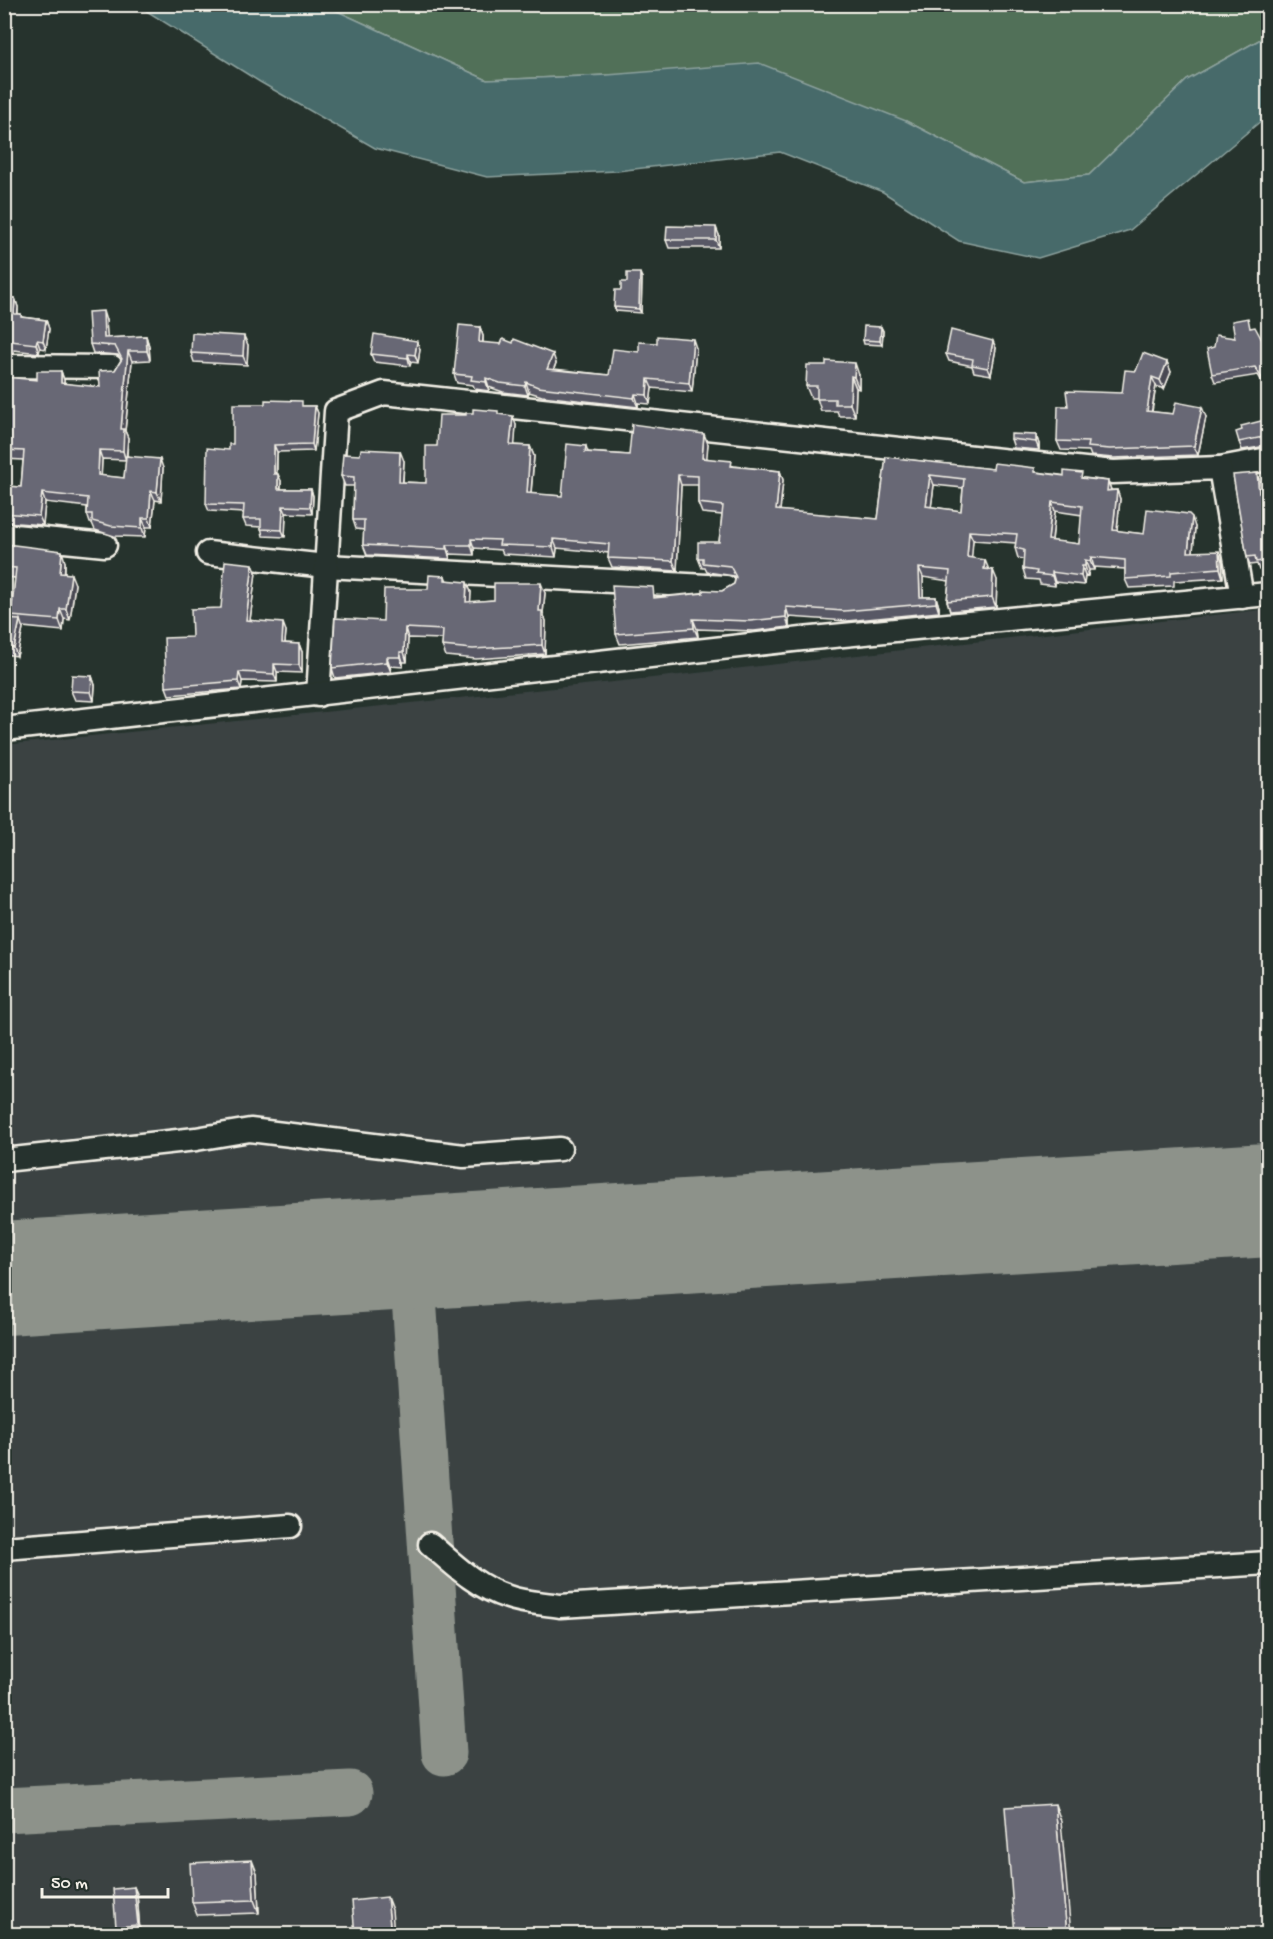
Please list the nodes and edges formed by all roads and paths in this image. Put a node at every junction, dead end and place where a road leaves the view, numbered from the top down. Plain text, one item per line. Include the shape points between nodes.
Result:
1 (4, 366) edge
2 (111, 367) dead end
3 (1269, 459) edge
4 (1220, 468) junction
5 (4, 535) edge
6 (105, 545) dead end
7 (208, 553) dead end
8 (326, 566) junction
9 (726, 587) edge
10 (1269, 594) edge
11 (1242, 597) junction
12 (318, 694) junction
13 (4, 729) edge
14 (560, 1149) dead end
15 (4, 1160) edge
16 (290, 1526) dead end
17 (430, 1544) dead end
18 (4, 1548) edge
19 (1269, 1563) edge

1 - 2 street
3 - 4 street
4 - 8 street via 1113,471 384,393 336,411
4 - 11 street
5 - 6 street
7 - 8 street
8 - 9 street
8 - 12 street
10 - 11 street
11 - 12 street via 802,639
12 - 13 street
14 - 15 street via 464,1156 250,1130
16 - 18 street
17 - 19 street via 491,1591 560,1606

